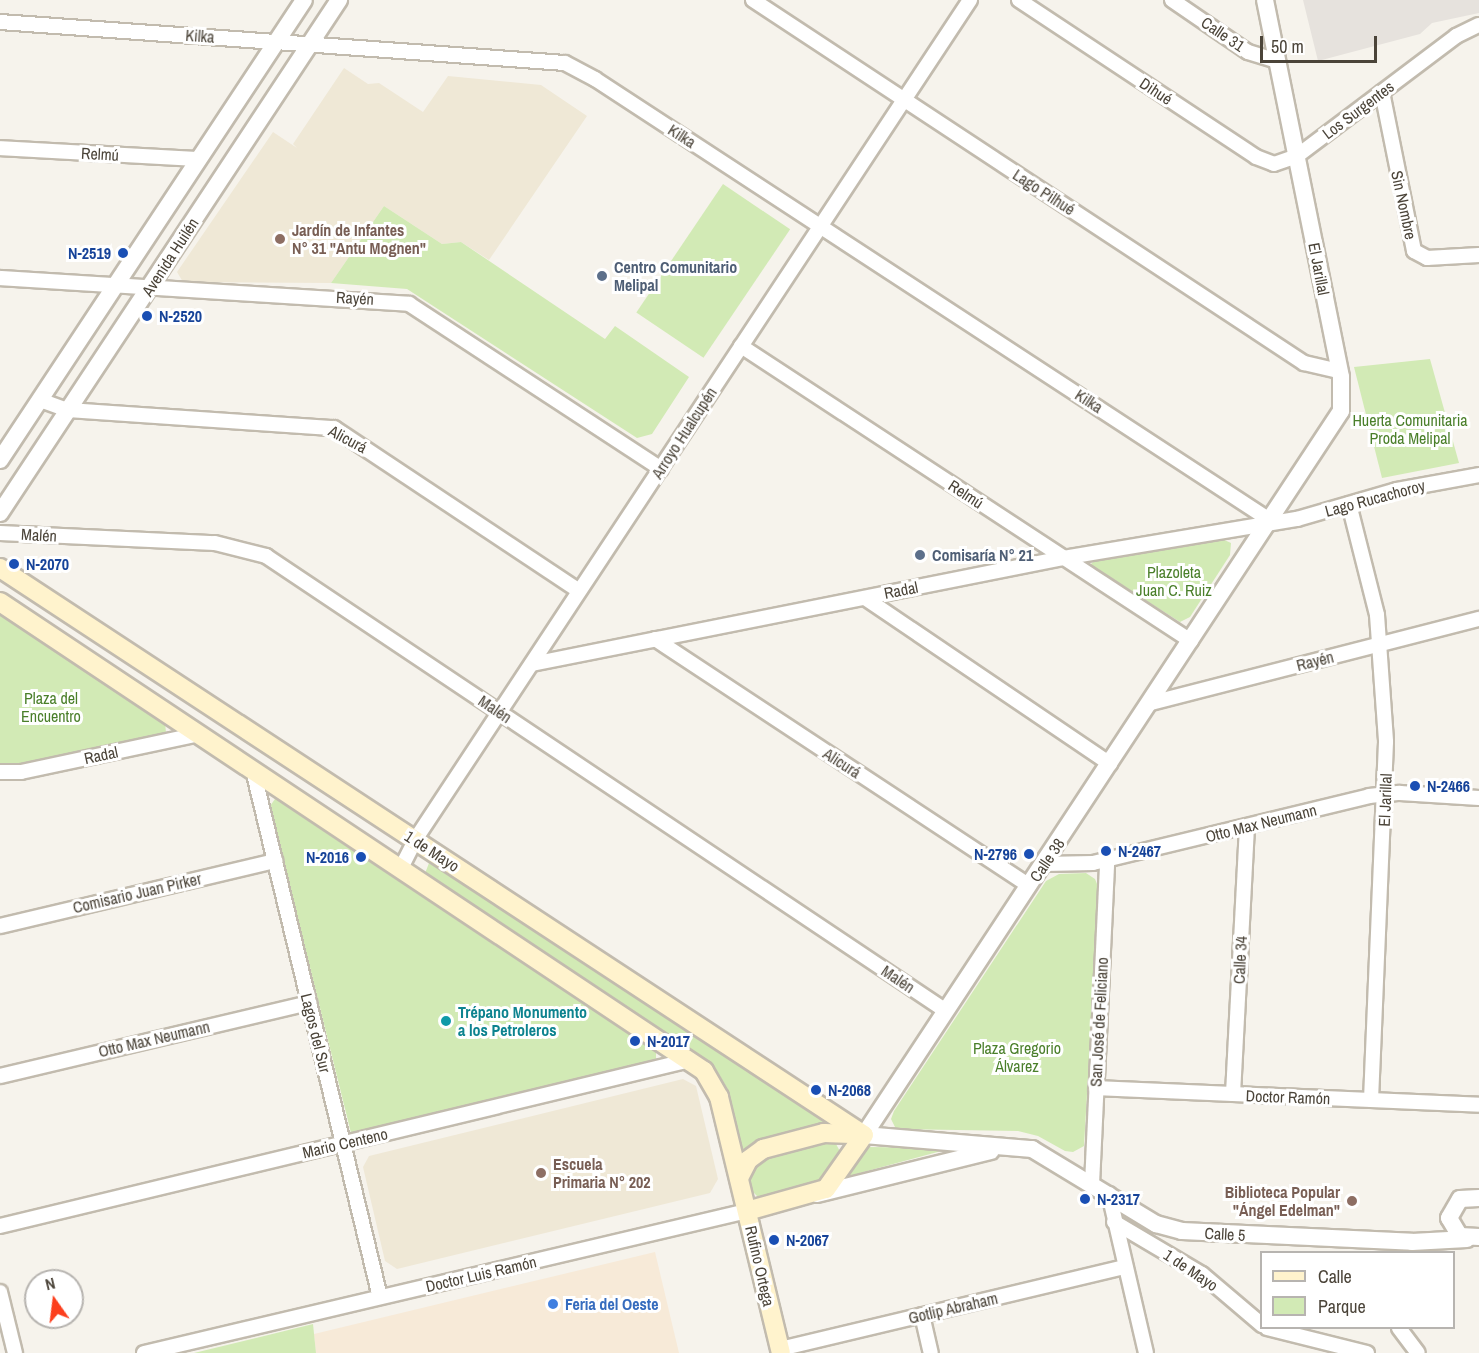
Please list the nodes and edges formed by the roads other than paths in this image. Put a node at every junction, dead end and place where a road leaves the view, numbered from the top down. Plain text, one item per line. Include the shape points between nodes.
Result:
1 (304, 0) edge
2 (339, 0) edge
3 (753, 0) edge
4 (970, 0) edge
5 (1018, 0) edge
6 (1172, 0) edge
7 (1265, 0) edge
8 (0, 22) edge
9 (1479, 25) edge
10 (277, 41) junction
11 (311, 43) junction
12 (1277, 61) junction
13 (1382, 92) junction
14 (904, 100) junction
15 (0, 148) edge
16 (1297, 156) junction
17 (199, 159) junction
18 (821, 226) junction
19 (1479, 255) edge
20 (0, 278) edge
21 (116, 284) junction
22 (150, 287) junction
23 (741, 346) junction
24 (1340, 371) junction
25 (39, 400) junction
26 (68, 410) junction
27 (0, 460) edge
28 (661, 469) junction
29 (1479, 475) edge
30 (1349, 504) junction
31 (0, 513) edge
32 (1271, 521) junction
33 (0, 533) edge
34 (1063, 558) junction
35 (0, 568) edge
36 (579, 591) junction
37 (865, 598) junction
38 (0, 602) edge
39 (1479, 619) edge
40 (655, 639) junction
41 (1191, 641) junction
42 (1380, 644) junction
43 (532, 664) junction
44 (1151, 703) junction
45 (500, 712) junction
46 (200, 734) junction
47 (1110, 764) junction
48 (253, 770) junction
49 (1, 772) edge
50 (1386, 794) junction
51 (1479, 798) edge
52 (1248, 826) junction
53 (415, 840) junction
54 (1107, 860) junction
55 (275, 861) junction
56 (1044, 864) junction
57 (401, 868) junction
58 (1029, 886) junction
59 (0, 926) edge
60 (309, 1002) junction
61 (946, 1011) junction
62 (690, 1060) junction
63 (0, 1076) edge
64 (1096, 1088) junction
65 (1233, 1094) junction
66 (1371, 1100) junction
67 (1479, 1105) edge
68 (864, 1135) junction
69 (343, 1143) junction
70 (1006, 1147) junction
71 (739, 1178) junction
72 (1092, 1184) junction
73 (817, 1194) junction
74 (1109, 1194) junction
75 (1479, 1198) edge
76 (747, 1211) junction
77 (1114, 1222) junction
78 (0, 1226) edge
79 (1475, 1239) edge
80 (1392, 1247) edge
81 (1125, 1267) junction
82 (0, 1292) edge
83 (380, 1297) junction
84 (922, 1315) junction
85 (1260, 1323) edge
86 (1272, 1329) edge
87 (1400, 1329) edge
88 (1310, 1339) junction
89 (780, 1351) edge
90 (15, 1353) edge
91 (144, 1353) edge
92 (931, 1353) edge
93 (1146, 1353) edge
94 (1307, 1353) edge
95 (1367, 1353) edge
96 (1418, 1353) edge

1 - 10 street, Avenida Huilén
2 - 11 street, Avenida Huilén
3 - 14 street, Lago Pilhué
4 - 14 street, Arroyo Hualcupén
5 - 16 street, Dihué via 1262,160 1274,164
6 - 12 street, Calle 31 via 1248,52
7 - 12 street, El Jarillal
8 - 10 street, Kilka
9 - 13 street, Los Surgentes via 1456,36
10 - 11 street, Kilka
10 - 17 street, Avenida Huilén
11 - 18 street, Kilka via 565,63
11 - 22 street, Avenida Huilén
12 - 16 street, El Jarillal
13 - 16 street, Los Surgentes
13 - 19 street, Sin Nombre via 1414,251 1427,258
14 - 18 street, Arroyo Hualcupén
14 - 24 street, Lago Pilhué via 1304,363
15 - 17 street, Relmú
16 - 24 street, El Jarillal
17 - 21 street, Avenida Huilén
18 - 23 street, Arroyo Hualcupén
18 - 32 street, Kilka
20 - 21 street, Rayén
21 - 22 street, Rayén
21 - 25 street, Avenida Huilén
22 - 26 street, Avenida Huilén
22 - 28 street, Rayén via 409,303
23 - 28 street, Arroyo Hualcupén
23 - 34 street, Relmú
24 - 32 street, El Jarillal via 1343,400 1337,422
25 - 26 street, Alicurá
25 - 27 street, Avenida Huilén
26 - 31 street, Avenida Huilén
26 - 36 street, Alicurá via 334,428
28 - 36 street, Arroyo Hualcupén
29 - 30 street, Lago Rucachoroy
30 - 32 street, Lago Rucachoroy via 1310,516
30 - 42 street, El Jarillal
32 - 34 street, Radal
32 - 41 street, Calle 38
33 - 45 street, Malén via 215,543 249,550 277,562
34 - 37 street, Radal
34 - 41 street, Relmú
35 - 53 main road, 1 de Mayo
36 - 43 street, Arroyo Hualcupén
37 - 40 street, Radal
37 - 47 street
38 - 46 main road, 1 de Mayo
39 - 42 street, Rayén
40 - 43 street, Radal
40 - 58 street, Alicurá
41 - 44 street, Calle 38
42 - 44 street, Rayén
42 - 50 street, El Jarillal
43 - 45 street, Arroyo Hualcupén
44 - 47 street, Calle 38
45 - 53 street, Arroyo Hualcupén
45 - 61 street, Malén
46 - 48 main road, 1 de Mayo
46 - 49 street, Radal
47 - 56 street, Calle 38
48 - 55 street, Lagos del Sur
48 - 57 main road, 1 de Mayo
50 - 51 street, Otto Max Neumann
50 - 52 street, Otto Max Neumann
50 - 66 street, El Jarillal
52 - 54 street, Otto Max Neumann
52 - 65 street, Calle 34
53 - 57 street, Arroyo Hualcupén
53 - 68 main road, 1 de Mayo
54 - 56 street, Otto Max Neumann
54 - 64 street, San José de Feliciano
55 - 59 street, Comisario Juan Pirker
55 - 60 street, Lagos del Sur
56 - 58 street, Calle 38
57 - 62 main road, 1 de Mayo
58 - 61 street, Calle 38
60 - 63 street, Otto Max Neumann
60 - 69 street, Lagos del Sur
61 - 68 street, Calle 38
62 - 69 street, Mario Centeno
62 - 71 main road, 1 de Mayo via 716,1087
64 - 65 street, Doctor Ramón
64 - 72 street, San José de Feliciano
65 - 66 street, Doctor Ramón
66 - 67 street, Doctor Ramón
68 - 70 street, Calle 5
68 - 71 main road, Calle 5 via 824,1133 763,1149 748,1160
68 - 73 main road, Calle 38 via 833,1182
69 - 78 street, Mario Centeno
69 - 83 street, Lagos del Sur
70 - 72 street, Calle 5 via 1044,1154
70 - 73 street, Calle 5
71 - 76 main road, Rufino Ortega
72 - 74 street, Calle 5
73 - 76 main road, Doctor Luis Ramón
74 - 77 street
74 - 80 street, Calle 5 via 1156,1224 1182,1232
75 - 79 street via 1460,1199 1451,1210 1450,1225
76 - 83 street, Doctor Luis Ramón
76 - 89 main road, Rufino Ortega
77 - 81 street
77 - 85 street, 1 de Mayo via 1202,1274
79 - 80 street, Calle 5
81 - 84 street, Gotlip Abraham
81 - 93 street
82 - 90 street
83 - 91 street, Doctor Luis Ramón
84 - 89 street, Gotlip Abraham
84 - 92 street
86 - 88 street
87 - 96 street
88 - 94 street
88 - 95 street

